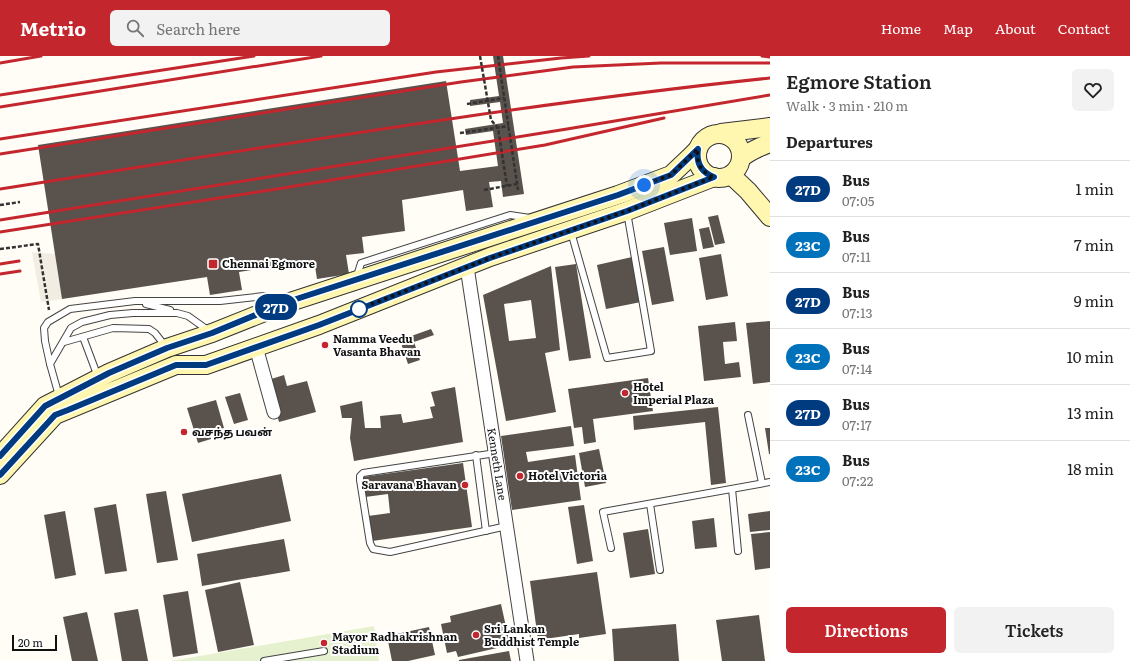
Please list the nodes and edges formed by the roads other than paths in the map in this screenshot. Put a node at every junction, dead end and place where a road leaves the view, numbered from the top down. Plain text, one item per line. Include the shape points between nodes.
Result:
1 (770, 127) edge
2 (720, 134) junction
3 (770, 143) edge
4 (698, 149) junction
5 (730, 170) junction
6 (770, 205) edge
7 (627, 211) junction
8 (770, 217) edge
9 (571, 230) junction
10 (467, 267) junction
11 (135, 301) junction
12 (287, 302) junction
13 (177, 313) junction
14 (212, 333) junction
15 (83, 337) junction
16 (64, 342) junction
17 (256, 347) junction
18 (167, 348) junction
19 (50, 364) junction
20 (98, 379) junction
21 (60, 399) junction
22 (274, 412) dead end
23 (748, 415) dead end
24 (496, 453) junction
25 (476, 455) junction
26 (0, 456) edge
27 (0, 475) edge
28 (770, 482) edge
29 (762, 483) junction
30 (732, 489) junction
31 (650, 504) junction
32 (507, 526) junction
33 (486, 531) junction
34 (611, 548) dead end
35 (738, 551) dead end
36 (660, 570) dead end
37 (324, 651) dead end
38 (264, 661) edge
39 (527, 661) edge

1 - 2 main road
2 - 4 main road via 707,137
2 - 5 main road via 728,135 738,144
3 - 5 main road via 753,150
4 - 5 main road via 698,163 707,175
4 - 12 main road via 671,175 618,195
5 - 6 main road via 752,185
5 - 7 main road
5 - 8 main road
7 - 9 main road
7 - 9 lane via 651,351 607,358
9 - 10 main road
10 - 17 main road
10 - 24 street, Kenneth Lane
11 - 12 lane via 220,301 264,296
11 - 13 lane
11 - 19 lane via 70,309 48,322 44,328
12 - 14 main road
13 - 14 lane via 188,316
13 - 16 lane via 104,316 71,328
14 - 18 main road
15 - 16 lane
15 - 18 lane via 113,328 148,329 155,333
15 - 20 lane
16 - 19 lane
17 - 22 street
17 - 27 main road via 206,365 176,365 55,415
18 - 20 main road
19 - 21 lane
20 - 21 main road
21 - 26 main road via 45,406
23 - 29 lane
24 - 25 lane
24 - 32 street, Kenneth Lane
25 - 33 lane
25 - 33 lane via 363,473 360,480 373,549 390,552
28 - 29 lane
29 - 30 lane
30 - 31 lane
30 - 35 lane
31 - 34 lane via 603,512
31 - 36 lane
32 - 33 lane
32 - 39 street, Kenneth Lane
37 - 38 lane

